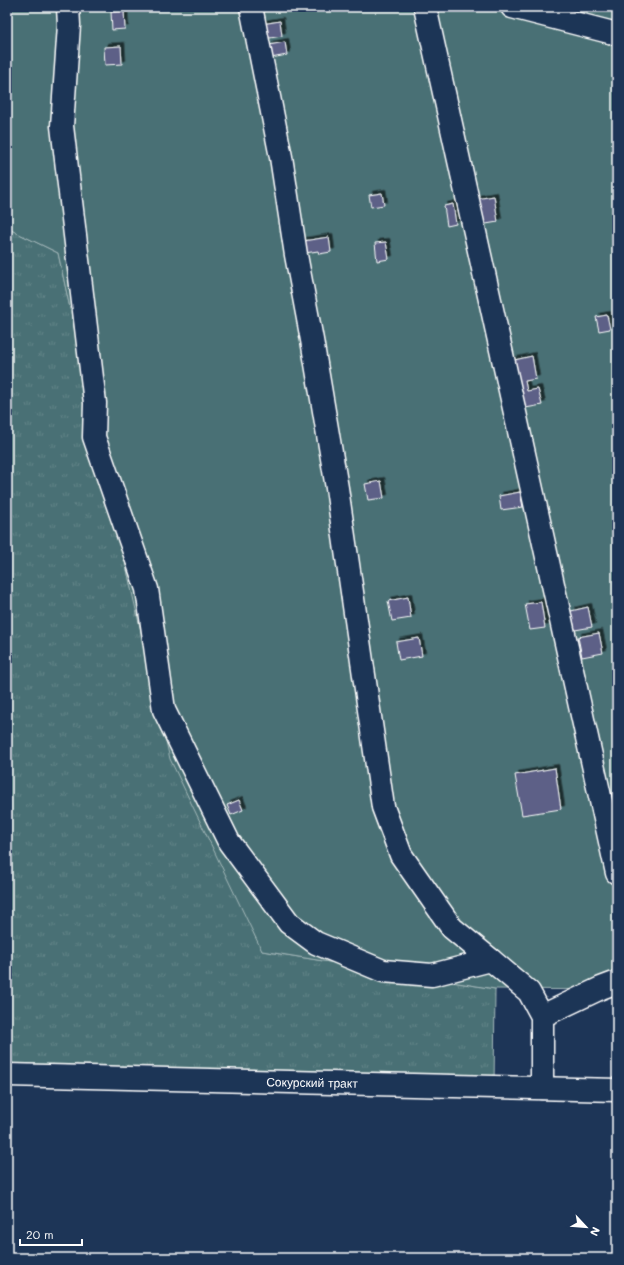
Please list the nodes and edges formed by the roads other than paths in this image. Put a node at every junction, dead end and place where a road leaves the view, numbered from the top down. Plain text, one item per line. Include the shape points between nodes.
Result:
1 (68, 7) edge
2 (251, 7) edge
3 (425, 7) edge
4 (512, 7) edge
5 (617, 34) edge
6 (617, 873) edge
7 (491, 960) junction
8 (617, 982) edge
9 (542, 1016) junction
10 (7, 1075) edge
11 (542, 1088) junction
12 (617, 1090) edge

1 - 7 street via 62,126 96,403 94,437 147,589 164,710 229,842 289,923 316,943 383,971 432,975
2 - 7 street via 281,158 337,488 383,807 401,855 439,910 452,928
3 - 6 street
4 - 5 street
7 - 9 street via 529,992
8 - 9 street
9 - 11 street
10 - 11 street, Сокурский тракт
11 - 12 street, Сокурский тракт

